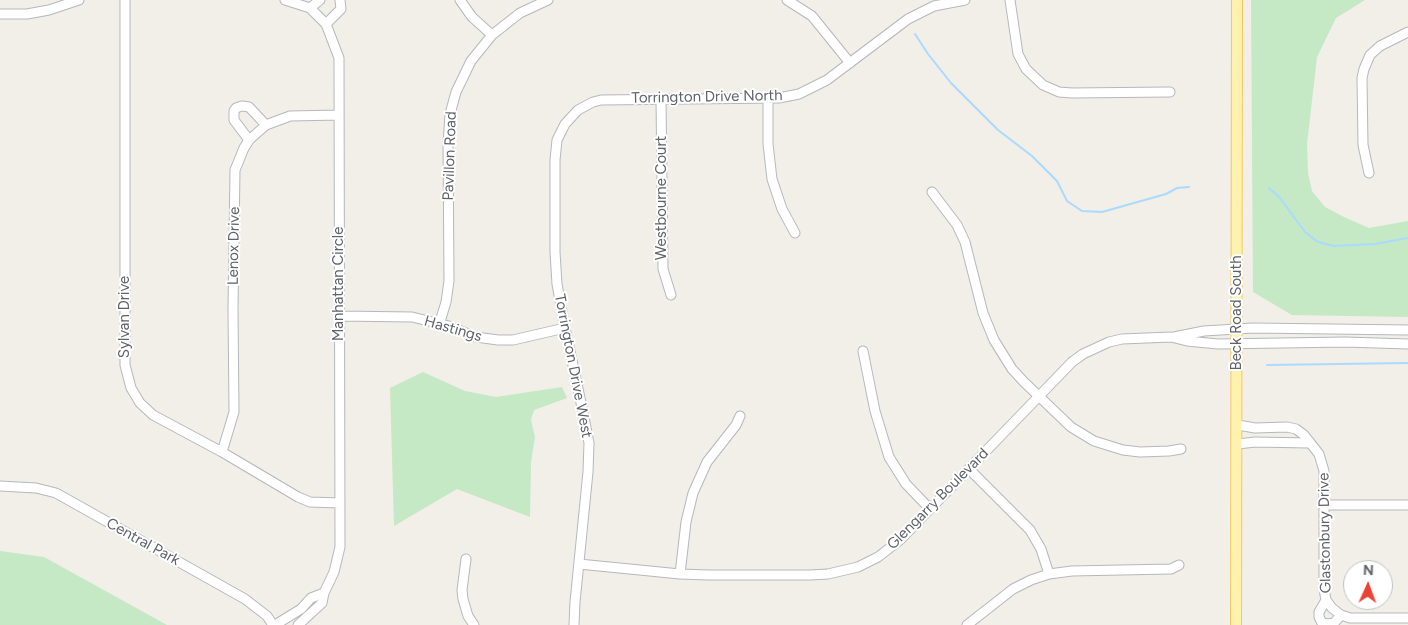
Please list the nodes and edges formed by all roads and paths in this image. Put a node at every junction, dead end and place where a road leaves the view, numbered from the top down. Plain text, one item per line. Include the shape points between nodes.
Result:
1 (79, 0) edge
2 (125, 0) edge
3 (286, 0) edge
4 (320, 0) edge
5 (340, 0) edge
6 (460, 0) edge
7 (548, 0) edge
8 (787, 0) edge
9 (965, 0) edge
10 (1010, 0) edge
11 (1237, 0) edge
12 (934, 3) edge
13 (310, 8) junction
14 (0, 14) edge
15 (326, 24) junction
16 (1408, 32) edge
17 (492, 35) junction
18 (850, 63) junction
19 (1170, 92) dead end
20 (768, 98) junction
21 (661, 99) junction
22 (575, 113) joint
23 (339, 115) junction
24 (266, 125) junction
25 (249, 140) junction
26 (1370, 173) dead end
27 (932, 192) dead end
28 (795, 233) dead end
29 (671, 295) dead end
30 (340, 316) junction
31 (439, 325) junction
32 (564, 328) junction
33 (1237, 328) junction
34 (1408, 330) edge
35 (1171, 337) junction
36 (1238, 344) junction
37 (1408, 344) edge
38 (863, 351) dead end
39 (1038, 396) junction
40 (740, 416) dead end
41 (1238, 425) junction
42 (1309, 443) junction
43 (1238, 444) junction
44 (1181, 449) dead end
45 (222, 452) junction
46 (969, 469) junction
47 (0, 486) edge
48 (340, 503) junction
49 (1324, 505) junction
50 (1408, 505) edge
51 (930, 510) junction
52 (466, 559) dead end
53 (579, 564) junction
54 (1179, 565) dead end
55 (680, 574) junction
56 (1049, 574) junction
57 (324, 593) junction
58 (1326, 600) junction
59 (1341, 615) junction
60 (1408, 618) edge
61 (274, 625) edge
62 (298, 625) edge
63 (474, 625) edge
64 (574, 625) edge
65 (966, 625) edge
66 (1236, 625) edge

1 - 14 street via 27,14
2 - 45 street, Sylvan Drive via 127,376 140,403 153,415
3 - 13 street, Manhattan Circle
4 - 13 street
5 - 15 street via 341,9
6 - 17 street via 472,17
7 - 17 street, Pavillon Road via 520,13
8 - 18 street via 812,16
9 - 12 street, Torrington Drive North
10 - 19 street via 1018,54 1026,69 1043,85 1072,93
11 - 33 main road, Beck Road South
12 - 18 street, Torrington Drive North
13 - 15 street, Manhattan Circle
15 - 23 street, Manhattan Circle via 339,58
16 - 26 street via 1380,46 1370,55 1364,69 1363,145
17 - 31 street, Pavillon Road via 466,70 450,114 449,281
18 - 20 street, Torrington Drive North via 808,90
20 - 21 street, Torrington Drive North
20 - 28 street via 772,179 782,209
21 - 22 street, Torrington Drive North via 601,100
21 - 29 street, Westbourne Court via 662,269
22 - 32 street, Torrington Drive West via 559,134 555,160 557,284
23 - 24 street, Lenox Drive via 290,116
23 - 30 street, Manhattan Circle
24 - 25 street, Lenox Drive
24 - 25 street via 249,107 236,108 234,120
25 - 45 street, Lenox Drive via 235,170 234,412
27 - 39 street via 957,225 965,242 983,313 994,340 1012,369
30 - 31 street, Hastings via 412,317
30 - 48 street, Manhattan Circle
31 - 32 street, Hastings via 476,337 498,340 513,340
32 - 53 street, Torrington Drive West via 589,443
33 - 34 street, Glengarry Boulevard
33 - 35 street, Glengarry Boulevard
33 - 36 main road, Beck Road South
35 - 36 street, Glengarry Boulevard via 1203,343
35 - 39 street, Glengarry Boulevard via 1122,339 1096,347 1072,362
36 - 37 street, Glengarry Boulevard
36 - 41 main road, Beck Road South
38 - 51 street via 878,426 889,457 906,484
39 - 44 street via 1080,433 1110,446 1140,452
39 - 46 street, Glengarry Boulevard
40 - 55 street via 707,462 692,493
41 - 42 street, Glastonbury Drive via 1296,429
41 - 43 main road, Beck Road South
42 - 43 street
42 - 49 street, Glastonbury Drive via 1319,454 1324,467
43 - 66 main road, Beck Road South
45 - 48 street, Sylvan Drive via 298,497 310,502
46 - 51 street, Glengarry Boulevard
46 - 56 street via 1030,530 1041,549
47 - 61 street, Central Park via 36,488 56,494 245,599
48 - 57 street, Manhattan Circle via 340,548
49 - 50 street
49 - 58 street, Glastonbury Drive
51 - 55 street, Glengarry Boulevard via 888,550 869,562 846,570 810,575
52 - 63 street via 463,599
53 - 55 street, Glengarry Boulevard
53 - 64 street, Torrington Drive West
54 - 56 street via 1171,569
56 - 65 street via 1013,590
57 - 61 street via 311,598 301,609
57 - 62 street, Manhattan Circle via 322,604
58 - 59 street, Glastonbury Drive
58 - 59 street via 1319,612 1322,623 1334,622
59 - 60 street

